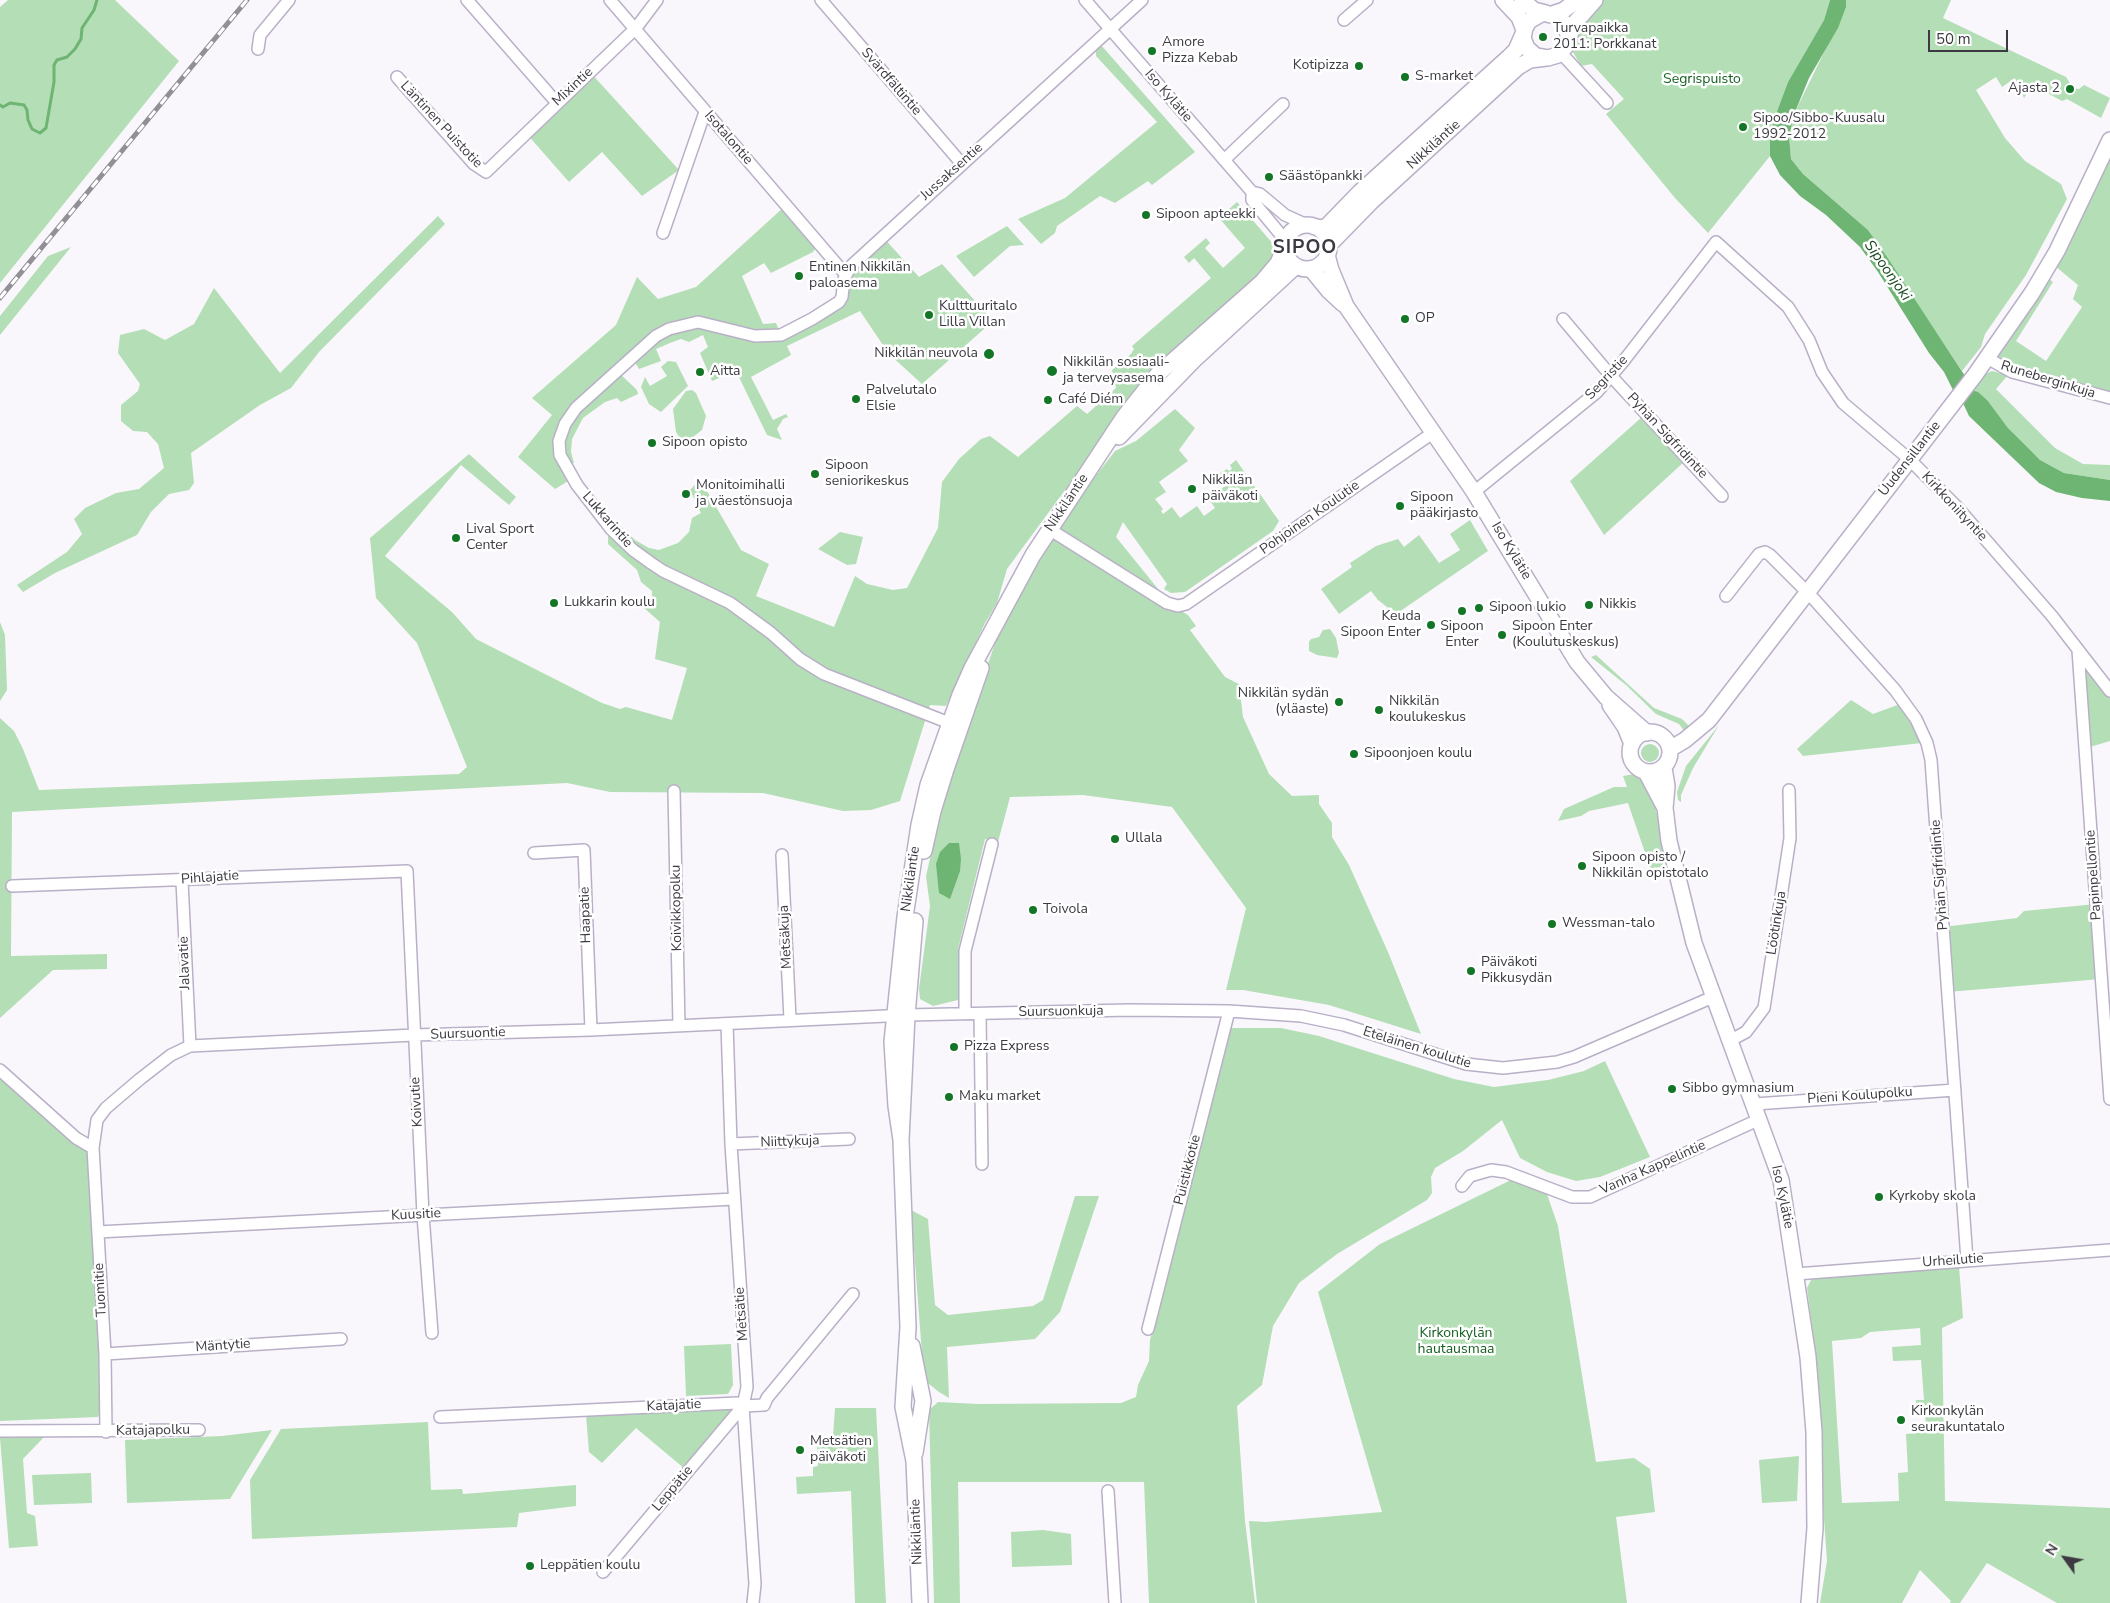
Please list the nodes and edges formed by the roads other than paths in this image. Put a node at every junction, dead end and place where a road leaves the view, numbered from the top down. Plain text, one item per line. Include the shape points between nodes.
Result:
1 (289, 0) edge
2 (467, 0) edge
3 (610, 0) edge
4 (657, 0) edge
5 (821, 0) edge
6 (1085, 0) edge
7 (1142, 0) edge
8 (1367, 0) edge
9 (1503, 0) edge
10 (1522, 0) edge
11 (1577, 0) edge
12 (1595, 0) edge
13 (1549, 14) junction
14 (1344, 20) dead end
15 (636, 28) junction
16 (1110, 28) junction
17 (1524, 32) junction
18 (1568, 35) junction
19 (258, 49) dead end
20 (1561, 53) junction
21 (1546, 58) junction
22 (397, 77) dead end
23 (557, 102) junction
24 (1607, 103) dead end
25 (1283, 104) dead end
26 (705, 112) junction
27 (2110, 140) edge
28 (1224, 160) junction
29 (962, 164) junction
30 (486, 172) joint
31 (1252, 192) junction
32 (1311, 226) junction
33 (664, 233) dead end
34 (1716, 242) joint
35 (1285, 244) junction
36 (1328, 250) junction
37 (1304, 268) junction
38 (846, 275) junction
39 (1346, 306) junction
40 (1563, 319) dead end
41 (768, 336) joint
42 (1987, 358) junction
43 (1612, 376) junction
44 (2110, 398) edge
45 (1434, 432) junction
46 (1100, 454) junction
47 (1909, 459) junction
48 (1474, 492) junction
49 (1722, 496) dead end
50 (1049, 529) junction
51 (1807, 593) junction
52 (1726, 596) dead end
53 (2078, 650) junction
54 (2110, 690) edge
55 (1606, 697) junction
56 (954, 725) junction
57 (1647, 733) junction
58 (1632, 744) junction
59 (1670, 748) junction
60 (1664, 768) junction
61 (1646, 772) junction
62 (1789, 790) dead end
63 (674, 791) dead end
64 (1665, 808) junction
65 (992, 844) dead end
66 (534, 854) dead end
67 (782, 855) dead end
68 (407, 871) joint
69 (182, 880) junction
70 (12, 886) dead end
71 (1713, 997) junction
72 (1229, 1011) junction
73 (965, 1013) junction
74 (980, 1014) junction
75 (900, 1015) junction
76 (790, 1019) junction
77 (727, 1024) junction
78 (679, 1026) junction
79 (591, 1030) junction
80 (414, 1035) junction
81 (1731, 1040) junction
82 (190, 1046) junction
83 (0, 1070) edge
84 (1955, 1090) junction
85 (2110, 1098) edge
86 (1761, 1104) junction
87 (1760, 1119) junction
88 (849, 1139) dead end
89 (731, 1144) junction
90 (93, 1148) junction
91 (982, 1164) dead end
92 (1462, 1186) dead end
93 (734, 1199) junction
94 (423, 1215) junction
95 (98, 1232) junction
96 (2110, 1250) edge
97 (1968, 1260) junction
98 (1796, 1274) junction
99 (853, 1294) dead end
100 (1148, 1330) dead end
101 (432, 1333) dead end
102 (341, 1339) dead end
103 (105, 1354) junction
104 (743, 1406) junction
105 (440, 1417) dead end
106 (199, 1430) dead end
107 (0, 1431) edge
108 (106, 1432) junction
109 (1108, 1491) dead end
110 (603, 1572) dead end
111 (753, 1603) edge
112 (920, 1603) edge
113 (1115, 1603) edge
114 (1810, 1603) edge

1 - 19 street via 260,35
2 - 23 street
3 - 15 street, Isotalontie
4 - 15 street, Mixintie
5 - 29 street, Svärdfältintie
6 - 16 street, Iso Kylätie
7 - 16 street, Jussaksentie
8 - 14 street
9 - 17 street via 1519,17
10 - 13 street via 1534,10
11 - 13 street via 1564,10
12 - 18 street
13 - 17 street via 1532,18
13 - 18 street via 1563,21
15 - 23 street, Mixintie
15 - 26 street, Isotalontie
16 - 28 street, Iso Kylätie
16 - 29 street, Jussaksentie
17 - 21 street via 1529,51
17 - 32 street, Nikkiläntie via 1509,57 1328,225 1324,228
18 - 20 street via 1567,45
20 - 21 street
20 - 24 street
21 - 36 street, Nikkiläntie via 1530,60 1518,67 1372,201
22 - 30 street, Läntinen Puistotie via 474,164
23 - 30 street, Mixintie
25 - 28 street
26 - 33 street
26 - 38 street, Isotalontie
27 - 42 street, Uudensillantie via 2057,251
28 - 31 street, Iso Kylätie
29 - 38 street, Jussaksentie via 851,266
31 - 32 street, Iso Kylätie via 1260,194 1286,215
31 - 35 street, Iso Kylätie via 1252,200
32 - 35 street via 1293,230
32 - 36 street via 1324,233
34 - 43 street, Segristie
34 - 47 street, Kirkkoniityntie via 1788,307 1809,340 1822,372 1844,403
35 - 37 street via 1287,257
35 - 46 street, Nikkiläntie via 1278,263 1262,282 1158,374
36 - 37 street via 1319,265
36 - 39 street, Iso Kylätie via 1331,270
37 - 39 street, Iso Kylätie
37 - 46 street, Nikkiläntie via 1194,360
38 - 41 street, Jussaksentie via 839,302 788,332
39 - 45 street, Iso Kylätie
40 - 43 street, Pyhän Sigfridintie
41 - 56 street, Lukkarintie via 698,322 669,329 656,336 571,413 559,441 560,455 567,470 612,529 633,550 663,571 730,603 800,660 824,674
42 - 44 street, Runeberginkuja via 2012,372
42 - 47 street, Uudensillantie
43 - 48 street, Segristie via 1597,392
43 - 49 street, Pyhän Sigfridintie
45 - 48 street, Iso Kylätie
45 - 50 street, Pohjoinen Koulutie via 1186,604 1167,603
46 - 50 street, Nikkiläntie
47 - 51 street, Uudensillantie
47 - 53 street, Kirkkoniityntie via 1958,508
48 - 55 street, Iso Kylätie via 1576,662
50 - 56 street, Nikkiläntie via 993,631
51 - 52 street, Pyhän Sigfridintie via 1764,552
51 - 59 street, Uudensillantie via 1709,720
51 - 84 street, Pyhän Sigfridintie via 1895,690 1916,719 1927,743 1932,760
53 - 54 street, Kirkkoniityntie
53 - 85 street, Papinpellontie
55 - 57 street, Iso Kylätie
55 - 58 street, Iso Kylätie
56 - 75 street, Nikkiläntie via 923,857
57 - 58 street via 1640,735
57 - 59 street via 1660,735
58 - 61 street via 1632,760 1637,768
59 - 60 street
60 - 61 street
60 - 64 street, Iso Kylätie via 1667,786
61 - 64 street, Iso Kylätie
62 - 81 street, Löötinkuja via 1790,838 1764,1008 1746,1032
63 - 78 street, Koivikkopolku
64 - 71 street, Iso Kylätie via 1677,878 1694,943
65 - 73 street via 964,956
66 - 79 street, Haapatie via 584,850
67 - 76 street, Metsäkuja
68 - 69 street, Pihlajatie
68 - 80 street, Koivutie
69 - 70 street, Pihlajatie
69 - 82 street, Jalavatie
71 - 72 street, Eteläinen koulutie via 1574,1057 1503,1068 1466,1064 1344,1025 1301,1016
71 - 81 street, Iso Kylätie
72 - 74 street, Suursuonkuja
72 - 100 street, Puistikkotie
73 - 74 street, Suursuonkuja
73 - 75 street, Suursuonkuja
74 - 91 street
75 - 76 street, Suursuontie
75 - 112 street, Nikkiläntie via 908,1327 903,1407 914,1461
76 - 77 street, Suursuontie
77 - 78 street, Suursuontie
77 - 89 street, Metsätie
78 - 79 street, Suursuontie
79 - 80 street, Suursuontie
80 - 82 street, Suursuontie
80 - 94 street, Koivutie
81 - 86 street, Iso Kylätie
82 - 90 street, Suursuontie via 172,1055 106,1108 97,1120
83 - 90 street via 76,1138
84 - 86 street, Pieni Koulupolku
84 - 97 street, Pyhän Sigfridintie
86 - 87 street, Iso Kylätie
87 - 92 street, Vanha Kappelintie via 1590,1196 1566,1195 1506,1172 1490,1170 1470,1176
87 - 98 street, Iso Kylätie via 1781,1180
88 - 89 street, Niittykuja
89 - 93 street, Metsätie
90 - 95 street, Tuomitie
93 - 94 street, Kuusitie
93 - 104 street, Metsätie via 747,1387
94 - 95 street, Kuusitie
94 - 101 street, Koivutie
95 - 103 street, Tuomitie
96 - 97 street, Urheilutie
97 - 98 street, Urheilutie
98 - 114 street, Iso Kylätie via 1808,1357 1815,1455
99 - 104 street, Katajatie via 767,1398 764,1406
102 - 103 street, Mäntytie
103 - 108 street, Tuomitie
104 - 105 street, Katajatie via 737,1403
104 - 110 street, Leppätie
104 - 111 street, Metsätie via 755,1584
106 - 108 street, Katajapolku
107 - 108 street, Katajapolku
109 - 113 street

